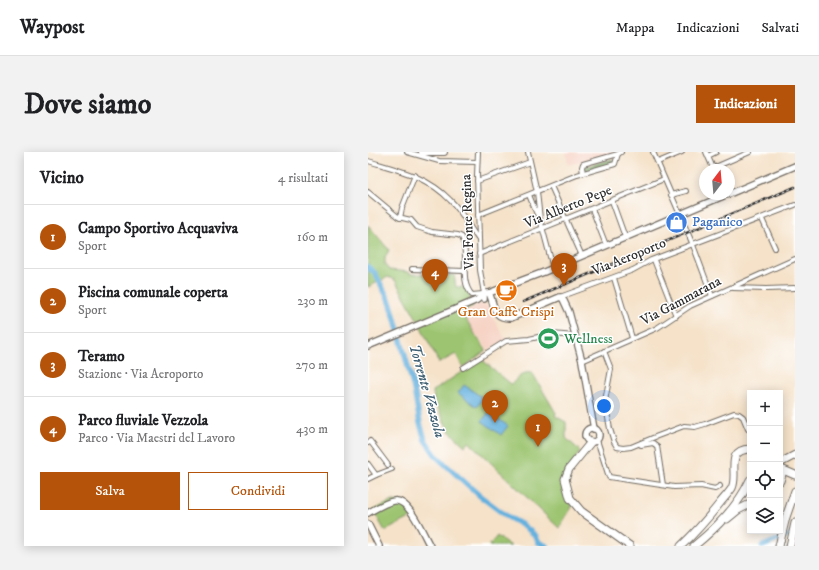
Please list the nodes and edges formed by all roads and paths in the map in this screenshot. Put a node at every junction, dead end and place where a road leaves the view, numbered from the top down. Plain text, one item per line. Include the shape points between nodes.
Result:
1 (407, 152) edge
2 (422, 152) edge
3 (444, 152) edge
4 (475, 152) edge
5 (478, 152) edge
6 (528, 152) edge
7 (653, 152) edge
8 (682, 152) edge
9 (716, 152) edge
10 (750, 152) edge
11 (620, 153) edge
12 (707, 154) edge
13 (477, 160) junction
14 (368, 161) edge
15 (530, 162) junction
16 (658, 162) junction
17 (795, 166) edge
18 (583, 173) junction
19 (415, 175) junction
20 (664, 179) junction
21 (477, 181) junction
22 (551, 186) junction
23 (686, 191) dead end
24 (735, 191) edge
25 (368, 192) edge
26 (537, 192) junction
27 (529, 195) junction
28 (671, 195) junction
29 (714, 200) edge
30 (612, 201) junction
31 (795, 205) edge
32 (592, 209) junction
33 (679, 214) junction
34 (478, 215) junction
35 (400, 218) junction
36 (540, 219) junction
37 (762, 219) junction
38 (566, 220) junction
39 (543, 228) junction
40 (625, 237) junction
41 (479, 240) junction
42 (606, 245) junction
43 (693, 245) junction
44 (774, 248) dead end
45 (479, 254) junction
46 (582, 256) junction
47 (795, 259) edge
48 (654, 260) junction
49 (553, 268) junction
50 (412, 269) dead end
51 (464, 271) junction
52 (614, 278) junction
53 (730, 288) junction
54 (795, 288) edge
55 (488, 296) junction
56 (712, 296) junction
57 (560, 297) junction
58 (676, 316) junction
59 (575, 336) junction
60 (632, 338) junction
61 (368, 346) edge
62 (604, 352) junction
63 (582, 361) junction
64 (463, 368) dead end
65 (747, 427) edge
66 (594, 429) junction
67 (594, 441) junction
68 (368, 443) edge
69 (635, 446) junction
70 (747, 450) edge
71 (795, 455) edge
72 (782, 462) edge
73 (368, 464) edge
74 (388, 465) dead end
75 (392, 469) dead end
76 (783, 469) edge
77 (793, 474) edge
78 (376, 475) junction
79 (368, 479) edge
80 (783, 479) edge
81 (663, 485) junction
82 (720, 486) dead end
83 (747, 486) edge
84 (795, 491) edge
85 (747, 492) edge
86 (743, 494) junction
87 (747, 505) edge
88 (368, 513) edge
89 (726, 517) junction
90 (795, 523) edge
91 (368, 524) edge
92 (779, 534) edge
93 (379, 546) edge
94 (430, 546) edge
95 (630, 546) edge
96 (681, 546) edge
97 (694, 546) edge
98 (778, 546) edge
99 (790, 546) edge

1 - 13 street via 452,162
2 - 3 main road
4 - 13 street, Via Fonte Regina
5 - 13 street, Via Fonte Regina
6 - 15 street
7 - 16 street
8 - 16 street
9 - 12 street
10 - 12 street via 713,168
11 - 18 street via 615,164
11 - 18 street via 583,164
13 - 21 street, Via Fonte Regina
14 - 19 street
15 - 21 street
15 - 26 street
16 - 20 street
17 - 24 street
18 - 22 street
19 - 35 street
19 - 41 street via 451,200
20 - 28 street
20 - 30 street, Via Alberto Pepe
21 - 34 street, Via Fonte Regina
22 - 26 street
22 - 38 street
23 - 28 street
25 - 35 street
26 - 27 street
26 - 36 street
27 - 34 street
27 - 36 street
28 - 33 street
29 - 33 street
30 - 32 street, Via Alberto Pepe
30 - 40 street
31 - 37 street, Via Aeroporto
32 - 38 street, Via Alberto Pepe
32 - 42 street
33 - 40 street
33 - 43 street
34 - 41 street, Via Fonte Regina
35 - 51 street via 411,220 417,227 425,230 462,237
36 - 39 street
37 - 43 street, Via Aeroporto
37 - 44 street
38 - 39 street, Via Alberto Pepe
38 - 46 street
39 - 45 street, Via Alberto Pepe
39 - 49 street
40 - 42 street
41 - 45 street, Via Fonte Regina
42 - 46 street
43 - 48 street, Via Aeroporto
43 - 56 street
45 - 55 street, Via Fonte Regina via 483,286
46 - 49 street
47 - 53 street
48 - 52 street, Via Aeroporto
48 - 58 street
49 - 55 street
50 - 51 street
51 - 55 street via 471,294
52 - 57 street, Via Aeroporto
52 - 60 street
53 - 54 street, Via Gammarana
53 - 56 street, Via Gammarana
55 - 57 street, Via Aeroporto via 497,314 511,318
55 - 61 street
56 - 58 street, Via Gammarana
57 - 59 street via 566,302
58 - 60 street, Via Gammarana via 657,328
59 - 63 street
59 - 64 street via 552,334 506,341
60 - 62 street, Via Gammarana
62 - 63 street, Via Gammarana
62 - 69 street via 611,369 605,401 610,430 617,447
63 - 66 street
65 - 69 street via 743,417 734,413 696,427 684,426
66 - 67 street via 598,434
66 - 67 street via 585,433 586,438
67 - 81 street via 609,477
67 - 95 highway via 569,469 566,479 570,498 581,511
68 - 74 street via 370,441
69 - 81 street via 656,444
70 - 96 highway via 734,458 732,487
71 - 72 highway
73 - 78 street
75 - 78 street
76 - 77 highway
77 - 80 highway
78 - 79 street
81 - 82 street via 715,489
83 - 86 highway
84 - 98 highway
85 - 86 highway
86 - 89 highway
87 - 89 highway
88 - 94 street via 393,501 401,502 409,508
89 - 97 highway
90 - 99 highway
91 - 93 street
92 - 98 highway

